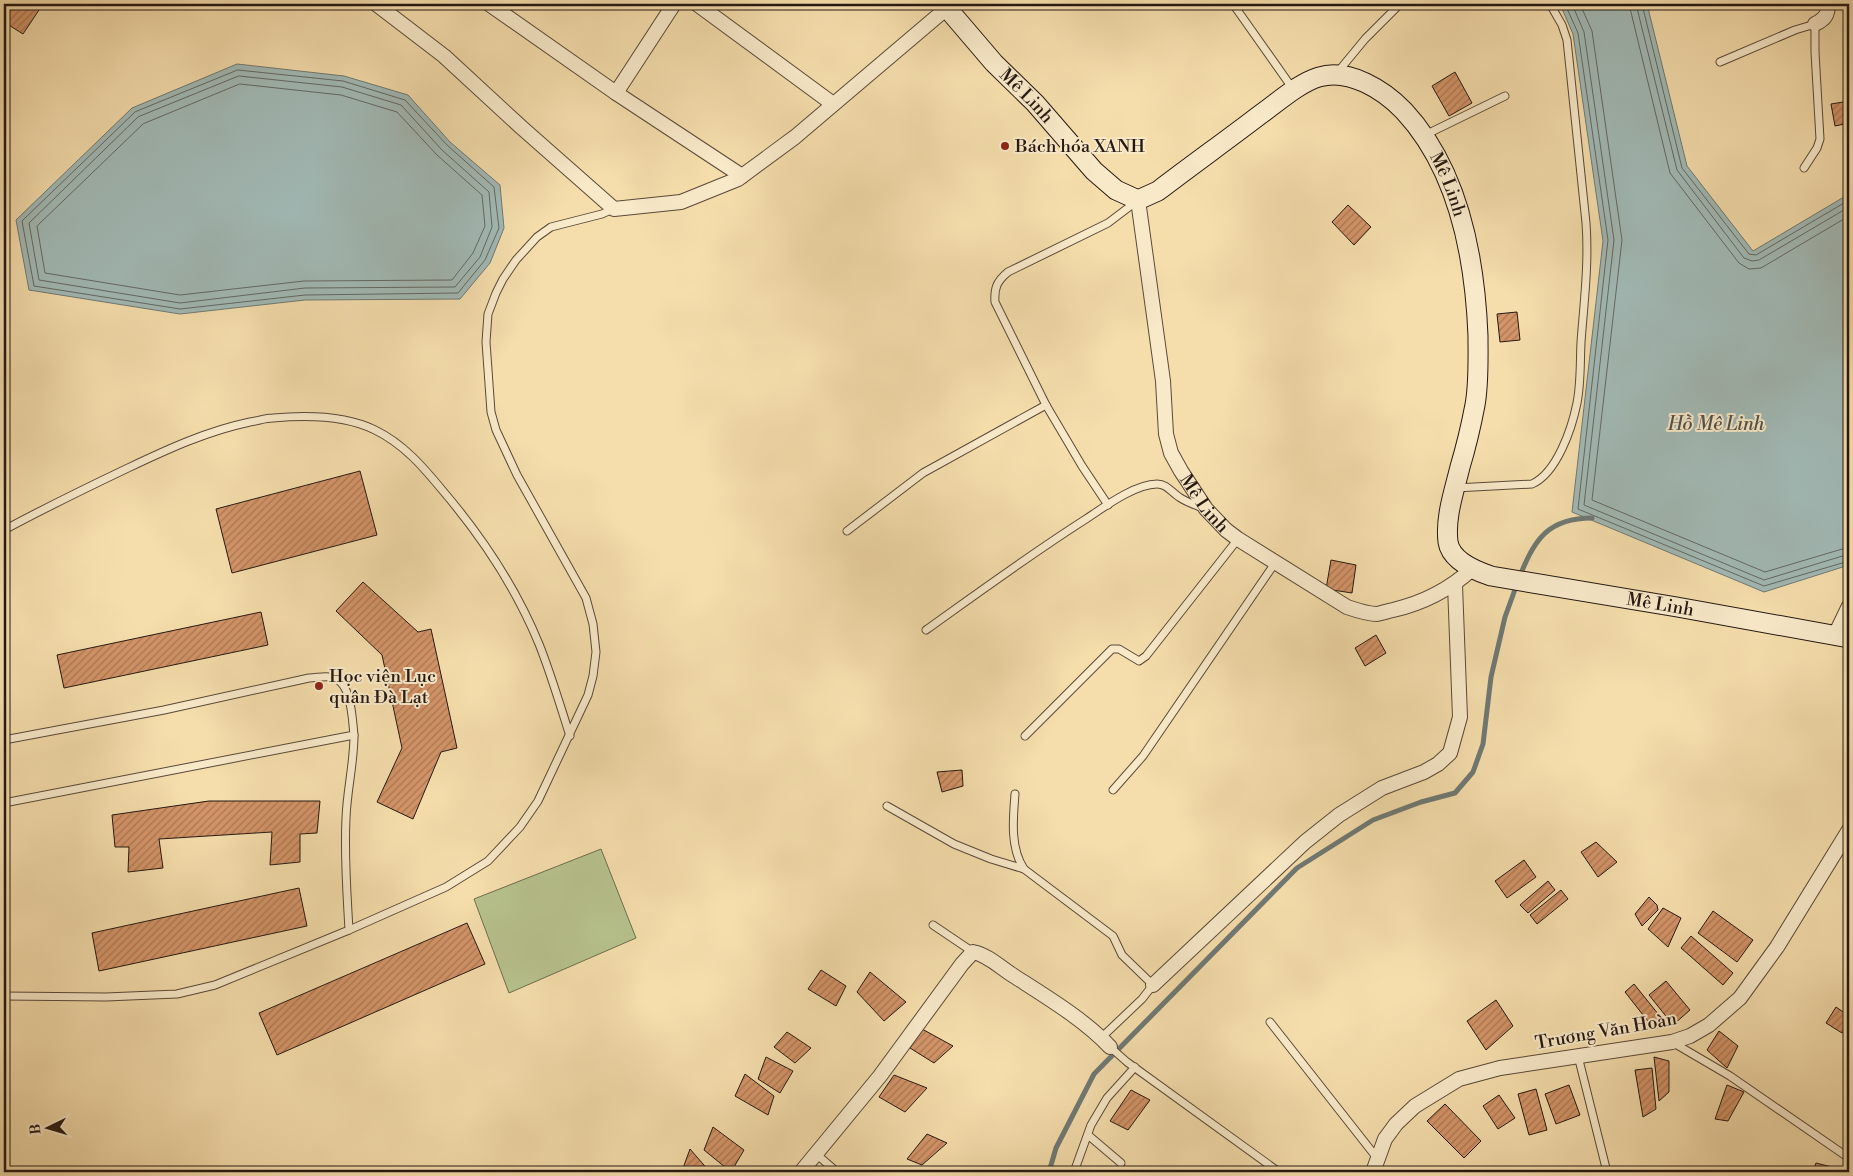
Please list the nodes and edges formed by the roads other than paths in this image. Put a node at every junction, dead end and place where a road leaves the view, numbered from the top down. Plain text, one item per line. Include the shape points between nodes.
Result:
1 (376, 4) edge
2 (489, 4) edge
3 (674, 4) edge
4 (697, 4) edge
5 (1233, 4) edge
6 (1400, 4) edge
7 (1550, 4) edge
8 (1828, 4) edge
9 (945, 6) edge
10 (1815, 24) junction
11 (1720, 62) dead end
12 (1335, 76) junction
13 (1294, 90) junction
14 (616, 93) junction
15 (1505, 96) dead end
16 (833, 104) junction
17 (1424, 136) junction
18 (1804, 168) dead end
19 (742, 176) junction
20 (1138, 200) junction
21 (614, 209) junction
22 (1046, 405) junction
23 (1455, 488) junction
24 (1108, 505) junction
25 (1206, 509) junction
26 (4, 530) edge
27 (847, 531) dead end
28 (1238, 540) junction
29 (1275, 563) junction
30 (1472, 569) junction
31 (1455, 585) junction
32 (1849, 606) edge
33 (926, 630) dead end
34 (1842, 637) edge
35 (354, 735) junction
36 (570, 736) junction
37 (1025, 736) dead end
38 (4, 740) edge
39 (1113, 790) dead end
40 (1015, 794) dead end
41 (4, 803) edge
42 (887, 806) dead end
43 (1849, 830) edge
44 (1024, 869) junction
45 (933, 925) dead end
46 (349, 930) junction
47 (973, 952) junction
48 (1153, 984) junction
49 (4, 996) edge
50 (1270, 1022) dead end
51 (1672, 1042) junction
52 (1106, 1043) junction
53 (1578, 1056) junction
54 (1135, 1067) junction
55 (1088, 1135) junction
56 (815, 1153) junction
57 (1376, 1158) junction
58 (1849, 1158) edge
59 (1120, 1163) dead end
60 (801, 1172) edge
61 (837, 1172) edge
62 (1074, 1172) edge
63 (1279, 1172) edge
64 (1373, 1172) edge
65 (1607, 1172) edge

1 - 21 street via 444,56
2 - 14 street
3 - 14 street
4 - 16 street
5 - 13 lane
6 - 12 lane via 1365,39
7 - 23 lane via 1567,40 1588,250 1577,402 1569,433 1547,474 1540,480 1532,484
8 - 10 street via 1823,20
9 - 16 street
9 - 20 street, Mê Linh via 1094,171 1116,190
10 - 11 lane
10 - 18 lane via 1820,139
12 - 13 street, Mê Linh via 1319,77
12 - 17 street, Mê Linh via 1354,78 1372,85 1397,104
13 - 20 street, Mê Linh via 1158,191
14 - 19 street
15 - 17 lane
16 - 19 street via 795,138
17 - 23 street, Mê Linh via 1460,211 1471,260 1477,317 1475,401
19 - 21 street via 681,202
20 - 22 lane via 1108,223 999,279 995,302
20 - 25 street, Mê Linh via 1164,381 1166,434 1181,471
21 - 36 lane via 551,228 538,237 516,260 496,293 488,314 486,342 496,430 517,475 586,598 593,624 596,652 593,676
22 - 24 lane
22 - 27 lane via 922,473
23 - 30 street, Mê Linh via 1447,524 1448,545
24 - 25 lane via 1147,484 1159,484
24 - 33 lane
25 - 28 street, Mê Linh
26 - 36 lane via 165,451 235,425 272,418 312,418 341,419 367,427 393,440 418,461 486,545 505,575 539,644
28 - 29 street, Mê Linh
28 - 37 lane via 1146,656 1139,661 1112,648
29 - 31 street, Mê Linh via 1347,607 1378,614 1406,607
29 - 39 lane via 1143,756
30 - 31 street, Mê Linh
30 - 34 street, Mê Linh via 1490,576
31 - 48 street via 1460,717 1450,753 1424,772 1382,788 1304,842
32 - 34 street
35 - 38 lane via 348,690 331,676
35 - 41 lane
35 - 46 lane via 345,850
36 - 46 lane via 538,801 520,827 488,861 446,887
40 - 44 lane via 1015,848
42 - 44 lane via 954,844
43 - 51 street, Trương Văn Hoàn via 1777,947 1740,998 1709,1026
44 - 48 lane via 1113,936 1122,955
45 - 47 lane
46 - 49 lane via 188,993 106,997
47 - 52 street via 986,957 1046,997
47 - 56 street via 880,1076
48 - 52 lane
50 - 57 lane
51 - 53 street, Trương Văn Hoàn
51 - 58 lane via 1730,1076
52 - 54 lane
53 - 57 street, Trương Văn Hoàn via 1500,1068 1459,1079 1415,1106 1396,1124
53 - 65 lane
54 - 55 lane via 1107,1098
54 - 63 lane
55 - 59 lane
55 - 62 lane
56 - 60 street
56 - 61 lane
57 - 64 street, Trương Văn Hoàn

